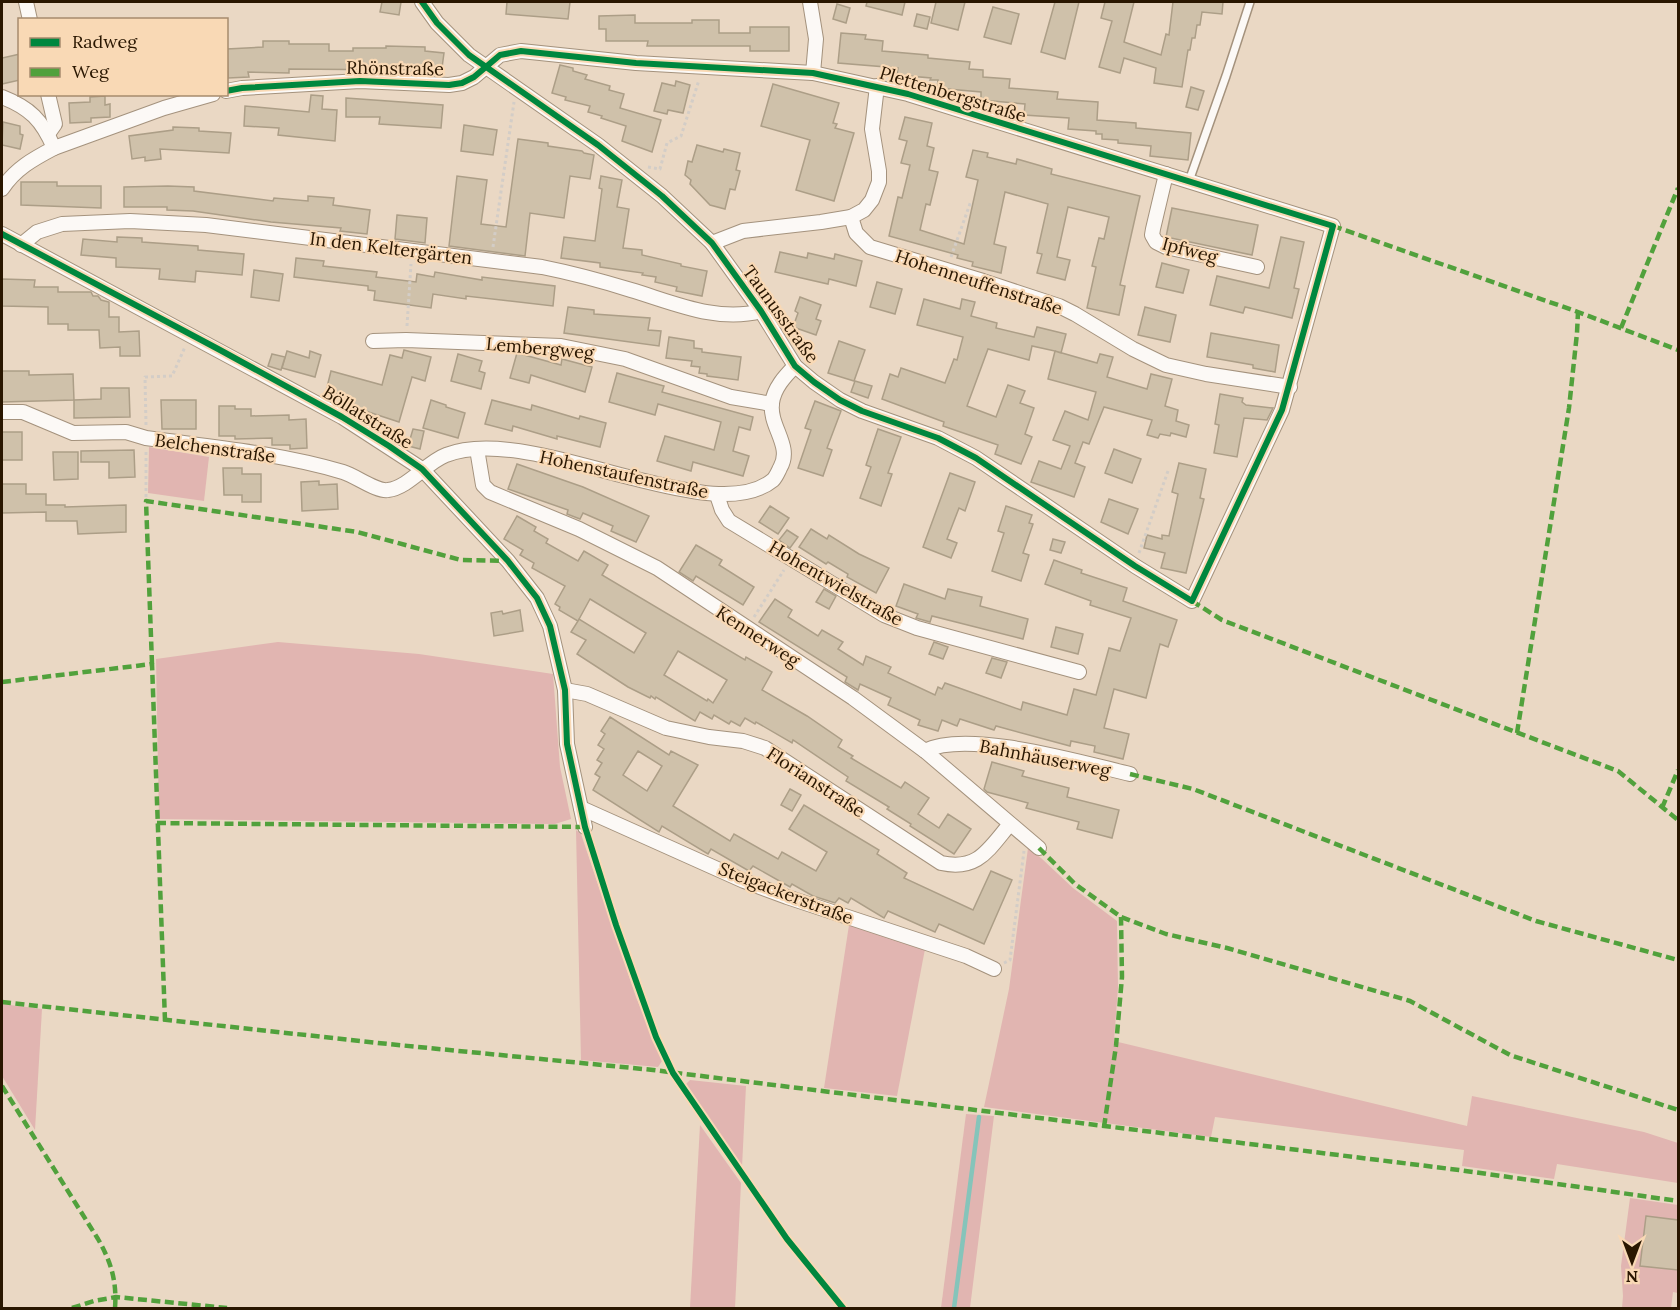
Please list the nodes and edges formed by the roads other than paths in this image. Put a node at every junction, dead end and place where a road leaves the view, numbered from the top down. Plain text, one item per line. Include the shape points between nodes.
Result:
1 (26, 2) edge
2 (422, 2) edge
3 (810, 2) edge
4 (1250, 2) edge
5 (30, 18) edge
6 (485, 67) junction
7 (813, 73) junction
8 (876, 86) junction
9 (228, 91) edge
10 (48, 96) edge
11 (206, 96) edge
12 (2, 97) edge
13 (48, 134) junction
14 (54, 148) junction
15 (1166, 174) junction
16 (1189, 181) junction
17 (2, 189) edge
18 (851, 216) junction
19 (2, 234) edge
20 (712, 243) junction
21 (21, 245) junction
22 (1257, 267) dead end
23 (760, 311) junction
24 (373, 341) dead end
25 (795, 366) junction
26 (1290, 387) junction
27 (772, 404) junction
28 (2, 412) edge
29 (477, 448) junction
30 (422, 469) junction
31 (717, 495) junction
32 (1079, 672) dead end
33 (565, 690) junction
34 (926, 751) junction
35 (1130, 774) dead end
36 (581, 808) junction
37 (1010, 824) junction
38 (585, 827) dead end
39 (1039, 848) dead end
40 (994, 969) road end

1 - 5 street
2 - 6 street, Taunusstraße via 437,23
3 - 7 street via 816,39
4 - 16 lane
6 - 7 street, Plettenbergstraße via 500,55 520,51
6 - 9 street, Rhönstraße via 462,83 449,85 342,81
6 - 20 street, Taunusstraße via 598,145
7 - 8 street, Plettenbergstraße
8 - 15 street, Plettenbergstraße
8 - 18 street via 872,129 879,182 864,210
10 - 13 street via 55,124
11 - 14 street
12 - 13 street via 36,116
13 - 14 street
14 - 17 street via 30,160
15 - 16 street, Plettenbergstraße
15 - 22 street, Ipfweg via 1152,235 1156,242
16 - 26 street, Plettenbergstraße via 1333,226
18 - 20 street via 744,231
18 - 26 street, Hohenneuffenstraße via 856,232 870,247 1059,306 1166,365
19 - 21 street, Böllatstraße
20 - 23 street, Taunusstraße
21 - 23 street, In den Keltergärten via 37,232 62,224 130,221 206,225 581,275 710,314
21 - 30 street, Böllatstraße via 342,417
23 - 25 street, Taunusstraße
24 - 27 street, Lembergweg via 561,346 593,351 731,397
25 - 26 street, Taunusstraße via 840,400 938,438 976,458 1192,601 1263,454
25 - 27 street via 780,382
27 - 31 street, Hohenstaufenstraße via 774,423 784,444 784,462 774,479 748,492
28 - 30 street, Belchenstraße via 23,412 73,433 126,432 313,463 348,474 376,489 400,486
29 - 30 street, Hohenstaufenstraße via 446,454
29 - 31 street, Hohenstaufenstraße via 555,458
29 - 34 street, Kennerweg via 483,485 490,492 579,529 657,568
30 - 33 street, Böllatstraße via 537,598 550,626
31 - 32 street, Hohentwielstraße via 729,521 884,615 917,628
33 - 36 street, Böllatstraße via 567,744
33 - 37 street, Florianstraße via 587,694 666,728 765,748 941,863 972,863
34 - 35 street, Bahnhäuserweg via 948,744 981,744
34 - 37 street, Kennerweg
36 - 38 street, Böllatstraße
36 - 40 street, Steigackerstraße via 744,881
37 - 39 street, Kennerweg

